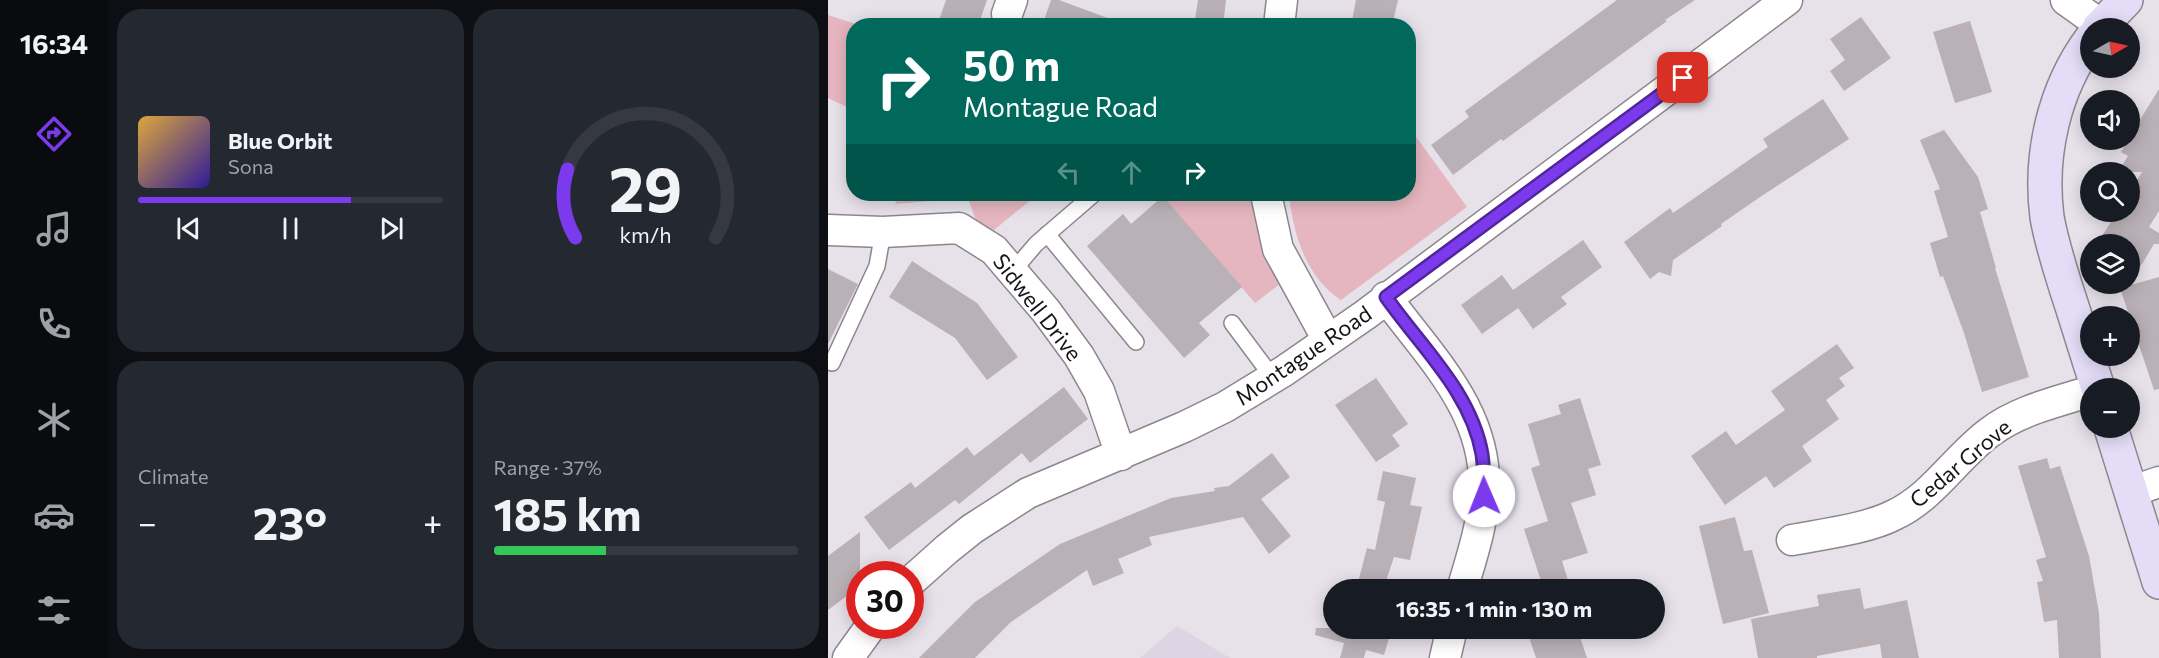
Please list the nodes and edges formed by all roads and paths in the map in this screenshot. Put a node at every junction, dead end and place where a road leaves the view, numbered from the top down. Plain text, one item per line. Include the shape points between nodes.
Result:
1 (1282, 0) edge
2 (1787, 0) edge
3 (2066, 0) edge
4 (2126, 0) edge
5 (1281, 18) edge
6 (2084, 18) edge
7 (2109, 18) edge
8 (2080, 56) edge
9 (1086, 201) edge
10 (1268, 201) edge
11 (828, 230) edge
12 (883, 232) junction
13 (1047, 234) junction
14 (1013, 271) junction
15 (1386, 297) junction
16 (1232, 323) dead end
17 (1328, 340) junction
18 (1136, 342) dead end
19 (832, 363) dead end
20 (1273, 378) junction
21 (2095, 378) edge
22 (2080, 395) edge
23 (2116, 438) edge
24 (1121, 455) junction
25 (2145, 487) edge
26 (1792, 540) dead end
27 (924, 570) edge
28 (1465, 579) edge
29 (2159, 582) edge
30 (862, 639) edge
31 (1449, 639) edge
32 (848, 658) edge
33 (1445, 658) edge

1 - 5 street
2 - 15 street, Montague Road
3 - 6 street
4 - 7 street
8 - 21 street via 2057,107 2048,148 2045,190 2054,250
9 - 13 lane
10 - 17 street via 1278,249
11 - 12 street, Sidwell Drive
12 - 14 street, Sidwell Drive via 959,228 994,250
12 - 19 lane via 877,266
13 - 14 lane
13 - 18 lane
14 - 24 street, Sidwell Drive via 1079,356 1099,391
15 - 17 street, Montague Road
15 - 28 street via 1468,410 1482,453 1484,496
16 - 20 lane
17 - 20 street, Montague Road
20 - 24 street, Montague Road via 1225,407
22 - 26 street, Cedar Grove via 2001,425 1980,440 1931,489 1893,516
23 - 25 street
24 - 27 street, Montague Road via 1052,482 1005,507
25 - 29 street
30 - 32 street
31 - 33 street

